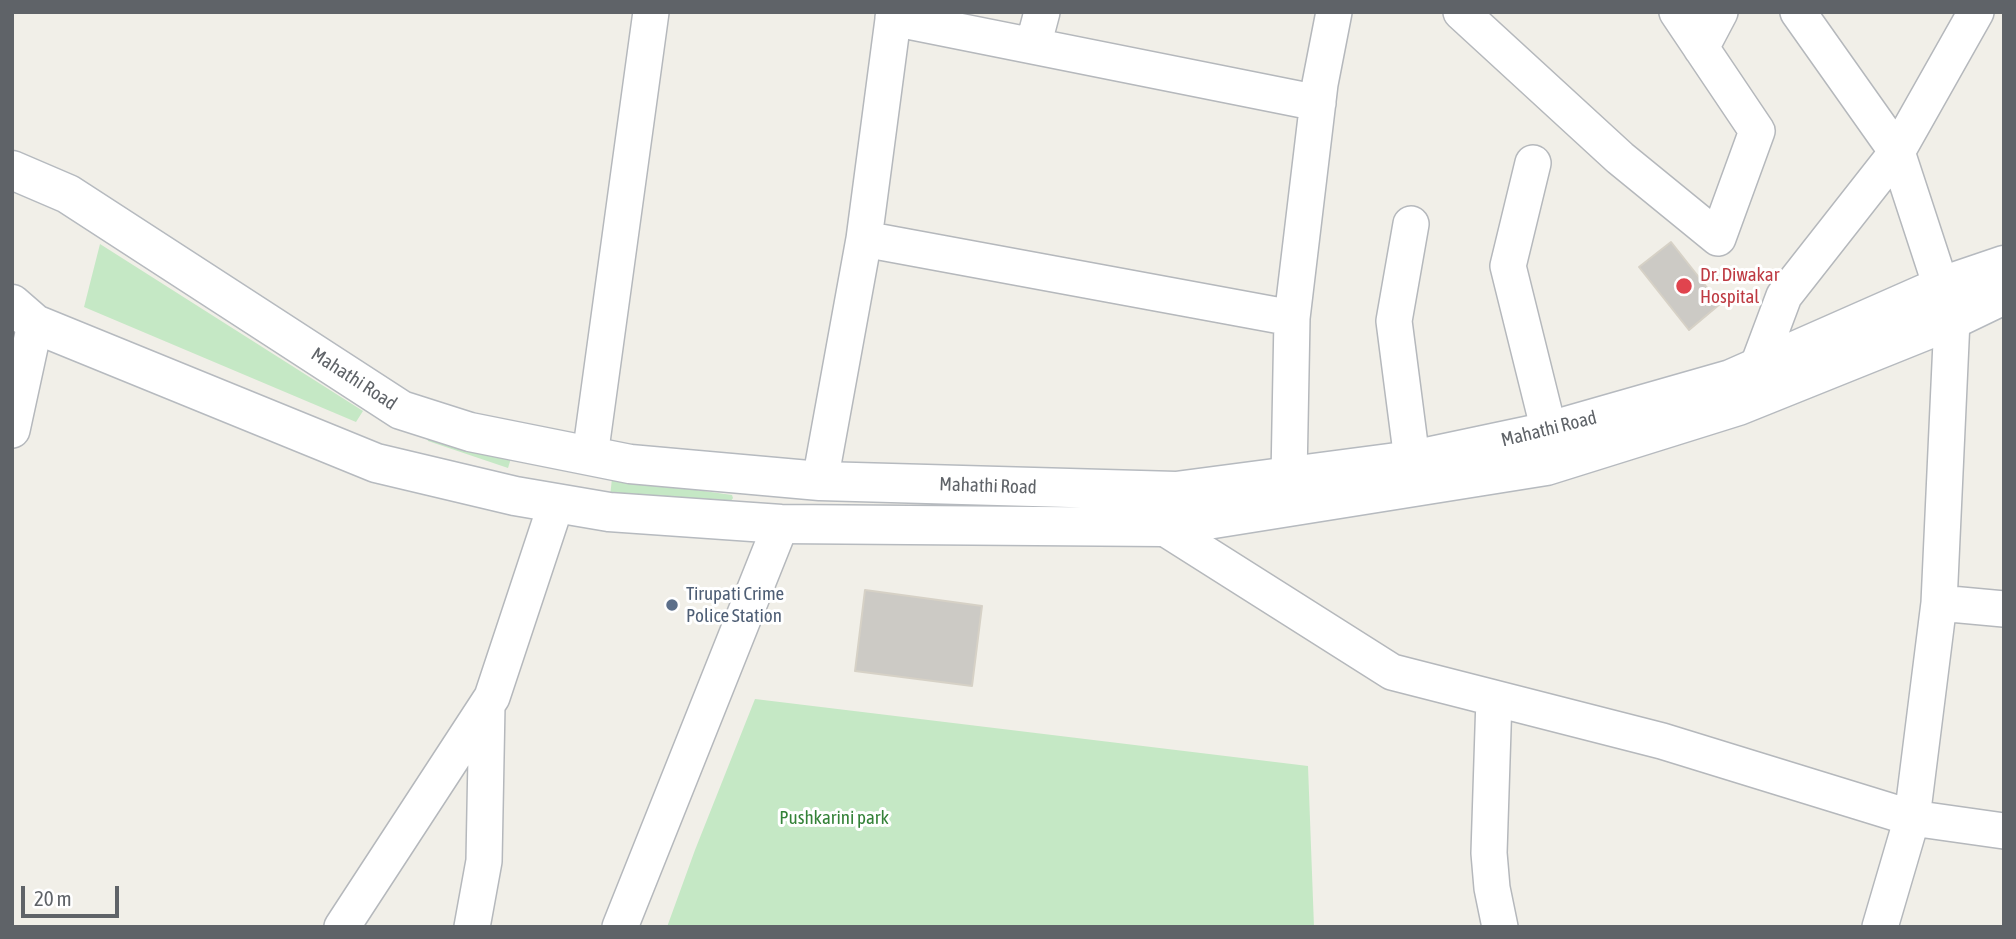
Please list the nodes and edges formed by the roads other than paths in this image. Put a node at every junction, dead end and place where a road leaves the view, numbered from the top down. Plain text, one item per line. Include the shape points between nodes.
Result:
1 (651, 12) edge
2 (1042, 12) edge
3 (1334, 12) edge
4 (1461, 12) edge
5 (1677, 12) edge
6 (1720, 12) edge
7 (1798, 12) edge
8 (1976, 12) edge
9 (893, 15) edge
10 (1033, 46) junction
11 (1701, 48) junction
12 (1318, 103) junction
13 (1897, 152) junction
14 (1533, 163) dead end
15 (12, 170) edge
16 (1411, 224) dead end
17 (864, 239) junction
18 (2004, 265) edge
19 (2004, 295) edge
20 (1947, 303) junction
21 (24, 314) edge
22 (1292, 318) junction
23 (1742, 384) junction
24 (12, 430) edge
25 (1549, 431) junction
26 (590, 456) junction
27 (1412, 460) junction
28 (1289, 477) junction
29 (820, 481) junction
30 (1176, 491) junction
31 (556, 504) junction
32 (781, 524) junction
33 (1163, 527) junction
34 (1939, 603) junction
35 (2004, 610) edge
36 (1494, 698) junction
37 (487, 705) junction
38 (1912, 818) junction
39 (2004, 831) edge
40 (342, 927) edge
41 (472, 927) edge
42 (620, 927) edge
43 (1500, 927) edge
44 (1880, 927) edge

1 - 26 street
2 - 10 street
3 - 12 street
4 - 11 street via 1620,158 1718,238 1757,131
5 - 11 street
6 - 11 street
7 - 13 street
8 - 13 street
9 - 10 street
9 - 17 street
10 - 12 street
12 - 22 street
13 - 20 street
13 - 23 street via 1784,296
14 - 25 street via 1508,266
15 - 26 street, Mahathi Road via 68,194 401,410 470,432
16 - 27 street via 1394,321
17 - 22 street
17 - 29 street
18 - 20 street, Mahathi Road
19 - 20 street, Mahathi Road
20 - 23 street, Mahathi Road
20 - 34 street
21 - 24 street
21 - 31 street, Mahathi Road via 376,463
22 - 28 street
23 - 25 street, Mahathi Road
23 - 33 street, Mahathi Road via 1546,466
25 - 27 street, Mahathi Road
26 - 29 street, Mahathi Road via 630,464
27 - 28 street, Mahathi Road
28 - 30 street, Mahathi Road
29 - 30 street, Mahathi Road
30 - 33 street
31 - 32 street, Mahathi Road
31 - 37 street
32 - 33 street, Mahathi Road
32 - 42 street
33 - 36 street via 1392,672
34 - 35 street
34 - 38 street
36 - 38 street via 1662,741
36 - 43 street via 1489,853
37 - 40 street
37 - 41 street via 484,861
38 - 39 street
38 - 44 street

